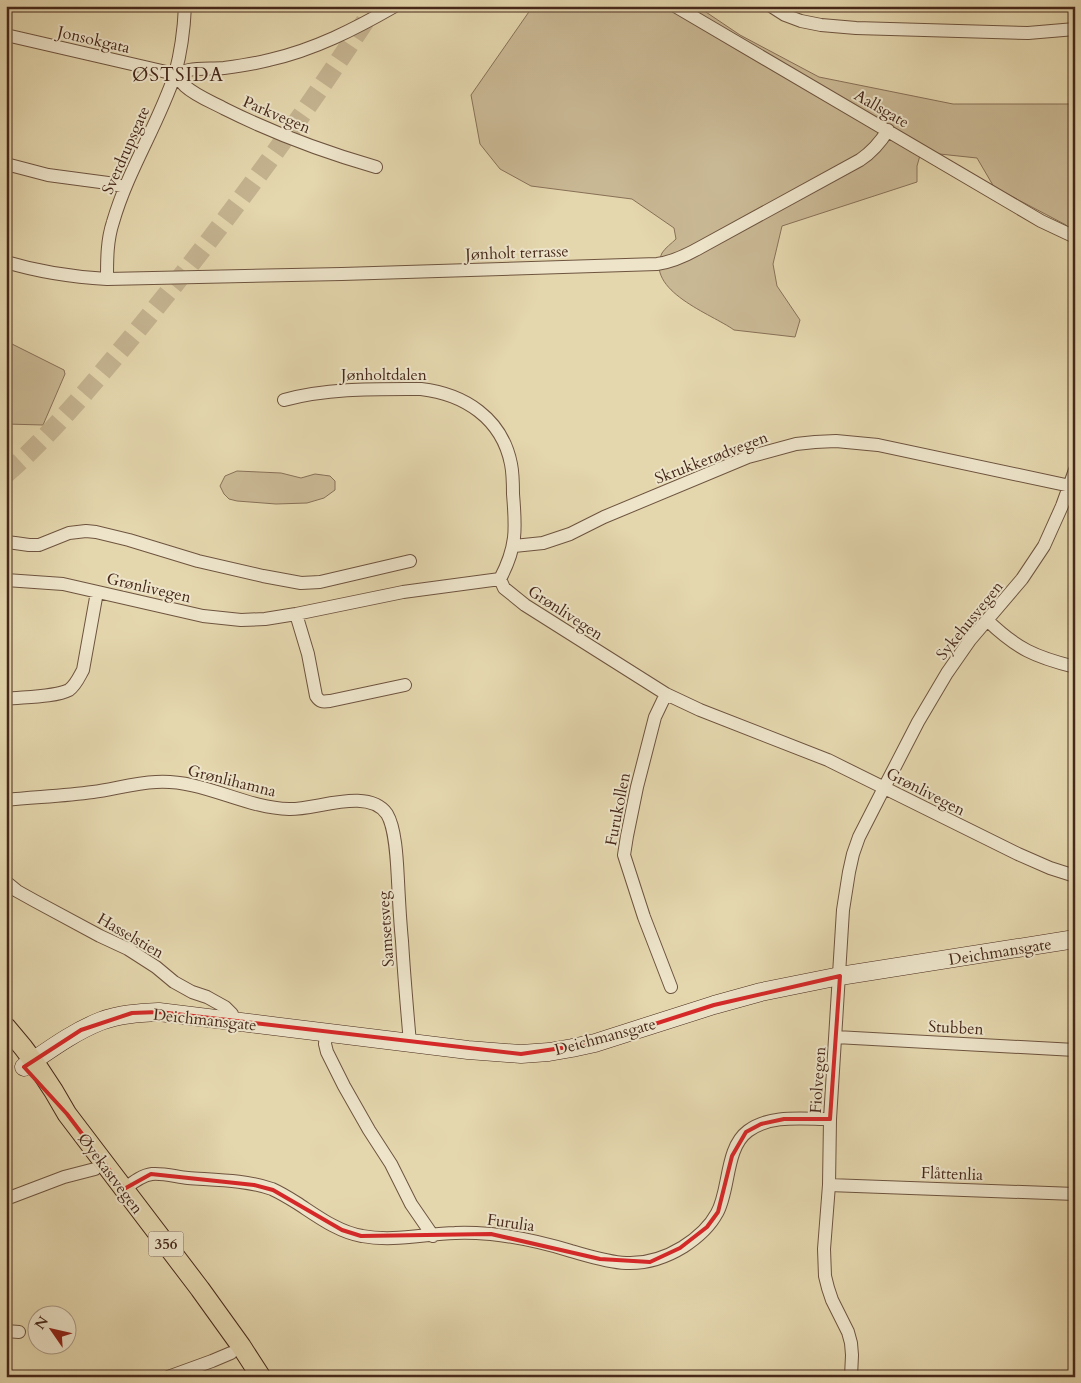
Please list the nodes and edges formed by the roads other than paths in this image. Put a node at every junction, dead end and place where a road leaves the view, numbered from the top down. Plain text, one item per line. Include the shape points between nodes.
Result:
1 (184, 6) edge
2 (395, 6) edge
3 (675, 6) edge
4 (771, 6) edge
5 (1075, 29) edge
6 (6, 35) edge
7 (174, 74) junction
8 (888, 130) junction
9 (6, 164) edge
10 (376, 167) dead end
11 (125, 188) junction
12 (1075, 237) edge
13 (6, 262) edge
14 (107, 278) junction
15 (284, 400) dead end
16 (1075, 470) edge
17 (1072, 486) edge
18 (6, 542) edge
19 (514, 546) junction
20 (410, 562) dead end
21 (500, 579) junction
22 (6, 580) edge
23 (97, 592) junction
24 (296, 614) junction
25 (987, 620) junction
26 (1075, 667) edge
27 (405, 685) dead end
28 (666, 694) junction
29 (6, 699) edge
30 (884, 788) junction
31 (6, 800) edge
32 (386, 814) joint
33 (1075, 876) edge
34 (6, 882) edge
35 (1075, 939) edge
36 (840, 976) junction
37 (671, 987) dead end
38 (232, 1020) junction
39 (6, 1027) edge
40 (326, 1032) junction
41 (836, 1037) junction
42 (410, 1043) junction
43 (6, 1046) edge
44 (1075, 1050) edge
45 (29, 1064) junction
46 (830, 1119) junction
47 (95, 1169) dead end
48 (829, 1185) junction
49 (124, 1189) junction
50 (1075, 1194) edge
51 (6, 1199) edge
52 (433, 1236) junction
53 (230, 1353) dead end
54 (168, 1377) edge
55 (261, 1377) edge
56 (850, 1377) edge

1 - 7 street, Sverdrupsgate via 181,47
2 - 7 street via 337,37 293,53 249,64
3 - 8 street, Aallsgate
4 - 5 street via 785,16 821,26 1028,33
6 - 7 street, Jonsokgata
7 - 10 street, Parkvegen via 202,97 270,130
7 - 11 street, Sverdrupsgate
8 - 12 street, Aallsgate via 1041,221
8 - 14 street, Jønholt terrasse via 871,153 860,160 667,263 351,274
9 - 11 street
11 - 14 street, Sverdrupsgate via 112,222
13 - 14 street, Jønholt terrasse via 80,277
15 - 19 street, Jønholtdalen via 332,390 421,389 445,393 473,407 492,422 508,451 513,476
16 - 17 street, Sykehusvegen
17 - 19 street, Skrukkerødvegen via 878,445 836,441 796,444 748,457 554,540
17 - 25 street, Sykehusvegen via 1034,562
18 - 20 street via 39,545 69,533 96,532 198,561 301,583 320,582
19 - 21 street, Jønholtdalen
21 - 24 street, Grønlivegen via 403,592
21 - 28 street, Grønlivegen via 504,588 526,606
22 - 23 street, Grønlivegen via 64,584
23 - 24 street, Grønlivegen via 215,618 265,619
23 - 29 street via 77,682 70,690 56,694
24 - 27 street via 319,701
25 - 26 street via 1019,647
25 - 30 street, Sykehusvegen via 947,673
28 - 30 street, Grønlivegen via 828,760
28 - 37 street, Furukollen via 655,717 624,855
30 - 33 street, Grønlivegen via 1018,854
30 - 36 street, Fiolvegen via 853,854 843,910
31 - 32 street, Grønlihamna via 176,782 274,808 292,810 358,801 379,807
32 - 42 street, Samsetsveg via 391,824 396,856
34 - 38 street, Hasselstien via 128,949 174,982 225,1007 232,1014
35 - 36 street, Deichmansgate
36 - 41 street, Fiolvegen
36 - 42 street, Deichmansgate via 761,992 564,1050 498,1053
38 - 40 street, Deichmansgate
38 - 45 street, Deichmansgate via 159,1012 132,1013 103,1020 82,1030
39 - 45 main road, Øyekastvegen / 356
40 - 42 street, Deichmansgate
40 - 52 street via 327,1052 344,1086 411,1204
41 - 44 street, Stubben
41 - 46 street, Fiolvegen
43 - 45 main road, Øyekastvegen / 356
45 - 49 main road, Øyekastvegen / 356 via 48,1097 67,1114
46 - 48 street, Fiolvegen
46 - 52 street, Furulia via 784,1119 761,1124 746,1132 732,1156 718,1212 696,1238 664,1258 625,1263 491,1234
47 - 51 street
48 - 50 street, Flåttenlia
48 - 56 street, Fiolvegen via 824,1249 826,1276 832,1300 848,1332 852,1355
49 - 52 street, Furulia via 151,1174 254,1185 273,1190 342,1230 361,1236
49 - 55 main road, Øyekastvegen / 356 via 200,1289
53 - 54 street

